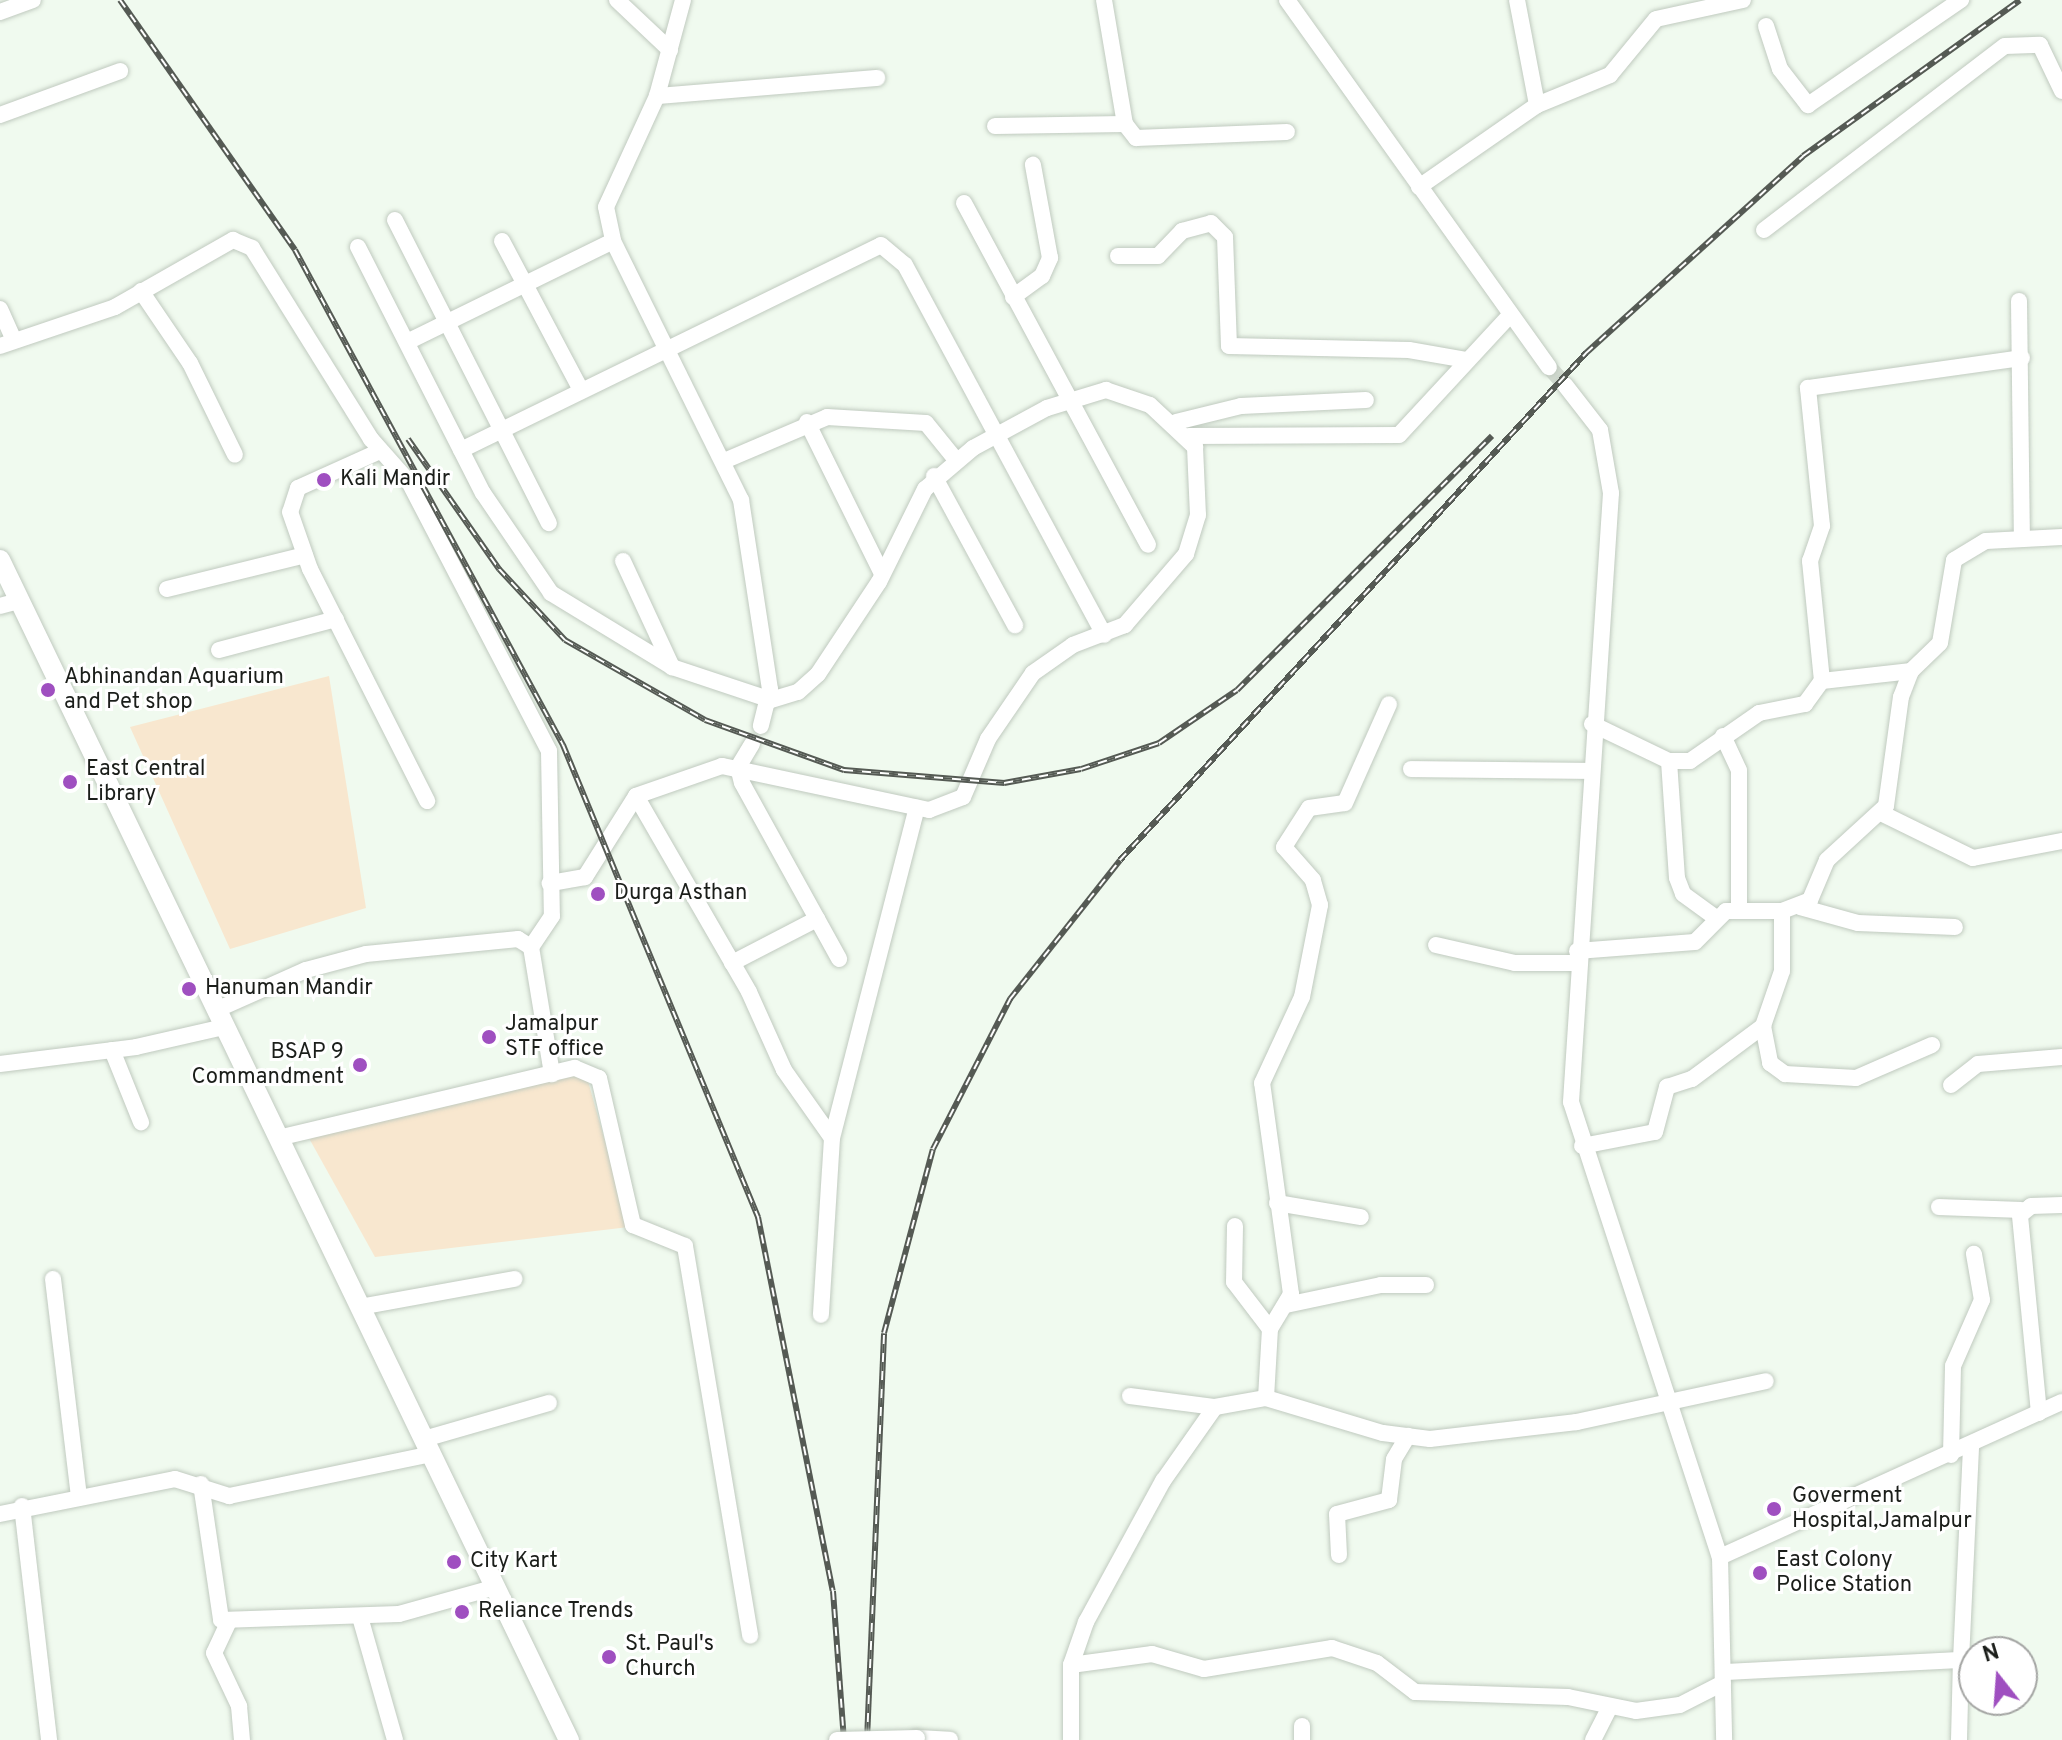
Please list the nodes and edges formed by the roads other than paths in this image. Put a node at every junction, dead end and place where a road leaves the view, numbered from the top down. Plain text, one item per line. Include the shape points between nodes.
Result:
1 (33, 0) edge
2 (617, 0) edge
3 (683, 0) edge
4 (1104, 0) edge
5 (1287, 0) edge
6 (1517, 0) edge
7 (1743, 0) edge
8 (1961, 0) edge
9 (1692, 5) edge
10 (0, 12) edge
11 (1766, 26) dead end
12 (670, 50) junction
13 (120, 71) dead end
14 (877, 78) dead end
15 (2062, 91) edge
16 (657, 96) junction
17 (1537, 105) junction
18 (0, 115) edge
19 (1125, 124) junction
20 (995, 126) dead end
21 (1287, 132) dead end
22 (1033, 165) dead end
23 (1419, 187) junction
24 (964, 203) dead end
25 (395, 220) dead end
26 (1764, 230) dead end
27 (502, 241) dead end
28 (613, 241) junction
29 (358, 247) dead end
30 (1118, 256) dead end
31 (526, 283) junction
32 (141, 291) junction
33 (1013, 297) junction
34 (2019, 301) dead end
35 (0, 309) edge
36 (1510, 315) junction
37 (449, 321) junction
38 (407, 342) junction
39 (7, 343) edge
40 (668, 348) junction
41 (2022, 358) junction
42 (1467, 360) junction
43 (1549, 367) tunnel mouth
44 (1565, 385) tunnel mouth
45 (581, 390) junction
46 (1066, 400) junction
47 (1366, 400) dead end
48 (807, 422) junction
49 (1176, 422) junction
50 (501, 429) junction
51 (999, 435) junction
52 (1189, 436) junction
53 (461, 450) junction
54 (380, 451) junction
55 (235, 455) dead end
56 (956, 460) junction
57 (724, 461) junction
58 (934, 476) junction
59 (549, 523) dead end
60 (2062, 537) edge
61 (2022, 538) junction
62 (1148, 545) dead end
63 (305, 555) junction
64 (0, 560) edge
65 (623, 561) dead end
66 (882, 574) junction
67 (167, 589) dead end
68 (10, 604) edge
69 (336, 619) junction
70 (1015, 625) dead end
71 (1104, 635) junction
72 (219, 650) dead end
73 (672, 667) junction
74 (1911, 671) junction
75 (1822, 681) junction
76 (771, 700) junction
77 (1389, 704) dead end
78 (1592, 724) junction
79 (761, 726) dead end
80 (1723, 736) junction
81 (752, 744) dead end
82 (1669, 761) junction
83 (738, 767) junction
84 (1411, 769) dead end
85 (1589, 771) junction
86 (636, 796) junction
87 (427, 801) dead end
88 (917, 808) junction
89 (1883, 814) junction
90 (2062, 841) edge
91 (550, 883) junction
92 (1800, 907) junction
93 (1739, 911) junction
94 (1782, 911) junction
95 (1713, 916) junction
96 (817, 919) junction
97 (1955, 927) dead end
98 (1436, 945) dead end
99 (531, 947) junction
100 (1576, 957) junction
101 (839, 959) dead end
102 (732, 963) junction
103 (220, 1018) junction
104 (1763, 1026) junction
105 (1932, 1045) dead end
106 (112, 1050) junction
107 (2062, 1057) edge
108 (0, 1064) edge
109 (552, 1074) junction
110 (1951, 1085) dead end
111 (141, 1122) dead end
112 (291, 1134) junction
113 (832, 1138) junction
114 (1582, 1146) junction
115 (1277, 1203) junction
116 (2062, 1205) edge
117 (1939, 1207) dead end
118 (2021, 1210) junction
119 (1361, 1217) dead end
120 (1235, 1226) dead end
121 (1974, 1254) dead end
122 (53, 1279) dead end
123 (514, 1279) dead end
124 (1426, 1285) dead end
125 (1286, 1305) junction
126 (360, 1307) junction
127 (821, 1315) dead end
128 (1270, 1329) junction
129 (1766, 1381) dead end
130 (1130, 1396) dead end
131 (1266, 1398) junction
132 (2062, 1402) edge
133 (549, 1403) dead end
134 (1668, 1403) junction
135 (1215, 1407) junction
136 (2039, 1413) junction
137 (1408, 1436) junction
138 (428, 1446) junction
139 (1971, 1446) junction
140 (1951, 1455) junction
141 (201, 1484) junction
142 (79, 1497) junction
143 (22, 1506) junction
144 (0, 1514) edge
145 (1339, 1555) dead end
146 (1720, 1557) junction
147 (496, 1587) junction
148 (360, 1617) junction
149 (229, 1621) junction
150 (750, 1636) dead end
151 (1962, 1636) edge
152 (1958, 1660) edge
153 (1071, 1665) junction
154 (1723, 1677) junction
155 (1610, 1706) junction
156 (1960, 1716) edge
157 (49, 1740) edge
158 (242, 1740) edge
159 (395, 1740) edge
160 (569, 1740) edge
161 (837, 1740) edge
162 (950, 1740) edge
163 (1071, 1740) edge
164 (1593, 1740) edge
165 (1724, 1740) edge
166 (1959, 1740) edge

1 - 10 street
2 - 12 street
3 - 12 street
4 - 19 street
5 - 23 street
6 - 17 street
7 - 9 street
8 - 11 street via 1808,105 1780,69
9 - 17 street via 1656,19 1610,75
12 - 16 street
13 - 18 street
14 - 16 street
15 - 26 street via 2040,45 2005,46
16 - 28 street via 609,188 606,207
17 - 23 street
19 - 20 street
19 - 21 street via 1147,140 1199,131
22 - 33 street via 1050,258 1042,276
23 - 36 street
24 - 33 street
25 - 37 street
27 - 31 street
28 - 31 street
28 - 40 street
29 - 38 street
30 - 42 street via 1158,256 1182,231 1211,223 1225,237 1229,346 1409,350
31 - 37 street
31 - 45 street
32 - 39 street
32 - 54 street via 219,246 244,241
32 - 55 street via 190,363
33 - 46 street
34 - 41 street
35 - 39 street
36 - 42 street
36 - 43 street
37 - 38 street
37 - 50 street
38 - 53 street
40 - 45 street
40 - 51 street via 881,245 905,265
40 - 57 street
41 - 61 street
41 - 75 street via 1808,388 1822,526 1810,561
42 - 52 street via 1399,435
44 - 78 street via 1600,430 1609,464
45 - 50 street
46 - 49 street via 1116,391
46 - 51 street
46 - 62 street
47 - 49 street via 1241,406
48 - 56 street via 926,423
48 - 57 street
48 - 66 street
49 - 52 street
50 - 53 street
50 - 59 street
51 - 56 street
51 - 71 street
52 - 71 street via 1198,515 1186,554 1125,625
53 - 73 street via 551,593
54 - 63 street via 293,494 290,512
54 - 91 street via 409,482 549,751 555,778
56 - 58 street
57 - 76 street via 748,525
58 - 66 street
58 - 70 street
60 - 61 street
61 - 74 street via 1986,541 1954,560 1940,643
63 - 67 street
63 - 69 street
64 - 68 main road
65 - 73 street
66 - 76 street via 818,674 798,692
68 - 103 main road
69 - 72 street
69 - 87 street
71 - 88 street via 1073,645 1033,673 988,739 970,791 941,810
73 - 76 street
74 - 75 street
74 - 89 street via 1888,749
75 - 80 street via 1805,704 1759,713
76 - 79 street
77 - 115 street via 1345,803 1309,808 1284,847 1313,880 1320,905 1302,997 1263,1073
78 - 82 street
78 - 85 street
80 - 82 street via 1690,761
80 - 93 street via 1739,771
81 - 83 street
82 - 95 street via 1677,878 1690,901
83 - 86 street via 706,770
83 - 88 street
83 - 96 street
84 - 85 street
85 - 100 street
86 - 91 street via 585,877
86 - 102 street
88 - 113 street
89 - 90 street via 1973,858
89 - 92 street via 1839,846
91 - 99 street via 552,916
92 - 94 street
92 - 97 street via 1858,923
93 - 94 street
93 - 95 street
94 - 104 street via 1782,971
95 - 100 street via 1695,942
96 - 101 street
96 - 102 street
98 - 100 street via 1515,963
99 - 103 street via 518,939 366,954 306,970
99 - 109 street
100 - 114 street via 1570,1085
102 - 113 street via 784,1070
103 - 106 street
103 - 112 main road
104 - 105 street via 1770,1063 1785,1074 1856,1078
104 - 114 street via 1692,1079 1667,1087 1655,1132
106 - 108 street
106 - 111 street
107 - 110 street via 1978,1064
109 - 112 street
109 - 150 street via 584,1067 599,1078 633,1225 685,1246
112 - 126 main road
113 - 127 street
114 - 134 street
115 - 119 street
115 - 125 street via 1290,1284
116 - 118 street
117 - 118 street
118 - 136 street
120 - 128 street via 1234,1282
121 - 140 street via 1982,1300 1955,1354
122 - 142 street
123 - 126 street
124 - 125 street via 1381,1285
125 - 128 street
126 - 138 main road
128 - 131 street
129 - 134 street
130 - 135 street
131 - 135 street
131 - 137 street
132 - 136 street
133 - 138 street
134 - 137 street via 1458,1437
134 - 146 street
135 - 153 street via 1163,1481 1086,1622
136 - 139 street
137 - 145 street via 1394,1459 1389,1500 1337,1514
138 - 141 street via 229,1496 210,1495
138 - 147 main road
139 - 140 street
139 - 151 street
140 - 146 street
141 - 142 street via 175,1479
141 - 149 street via 217,1612
142 - 143 street
143 - 144 street
143 - 157 street
146 - 154 street
147 - 148 street via 419,1611
147 - 160 main road
148 - 149 street
148 - 159 street
149 - 158 street via 214,1653 239,1706
152 - 154 street
153 - 155 street via 1152,1654 1204,1669 1332,1648 1377,1663 1415,1692 1568,1697
153 - 163 street
154 - 155 street via 1659,1710
154 - 165 street
155 - 164 street
156 - 166 street
161 - 162 street, bridge

